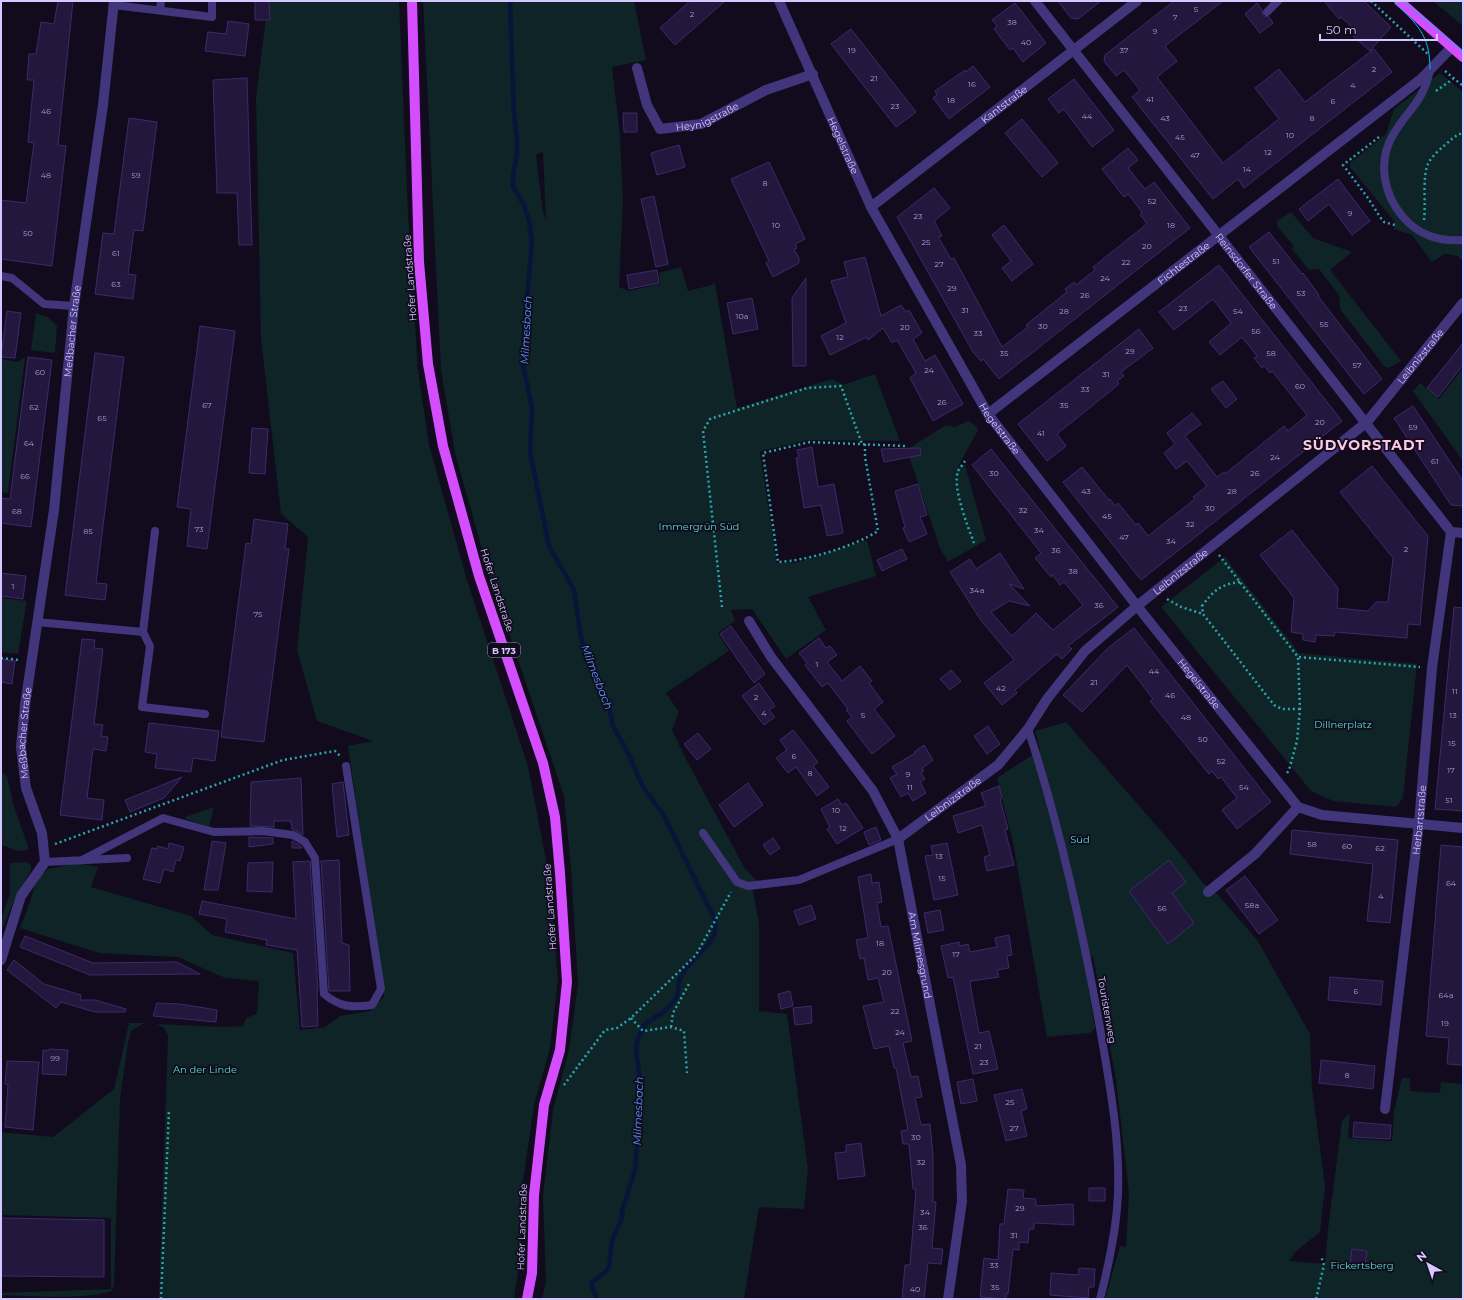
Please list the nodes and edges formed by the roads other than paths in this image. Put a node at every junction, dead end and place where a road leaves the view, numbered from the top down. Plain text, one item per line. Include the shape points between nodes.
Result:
1 (161, 1) edge
2 (212, 1) edge
3 (412, 1) edge
4 (779, 1) edge
5 (1035, 1) edge
6 (1136, 1) edge
7 (1278, 1) edge
8 (1399, 1) edge
9 (114, 3) edge
10 (160, 10) junction
11 (1267, 12) dead end
12 (1451, 48) junction
13 (1073, 50) junction
14 (1463, 57) edge
15 (1433, 66) junction
16 (637, 68) dead end
17 (813, 74) junction
18 (871, 207) junction
19 (1218, 237) junction
20 (1463, 240) edge
21 (1, 276) edge
22 (1463, 303) edge
23 (74, 306) junction
24 (988, 414) junction
25 (1366, 422) junction
26 (155, 531) dead end
27 (1451, 532) junction
28 (1463, 533) edge
29 (1137, 606) junction
30 (749, 621) dead end
31 (37, 622) junction
32 (144, 632) junction
33 (205, 714) dead end
34 (1028, 729) junction
35 (346, 766) road end
36 (1298, 807) junction
37 (1419, 823) junction
38 (1463, 828) edge
39 (703, 833) dead end
40 (898, 839) junction
41 (127, 858) dead end
42 (82, 860) junction
43 (45, 862) junction
44 (1208, 892) dead end
45 (1, 960) edge
46 (1385, 1109) dead end
47 (527, 1299) edge
48 (948, 1299) edge
49 (1100, 1299) edge

1 - 10 lane
2 - 10 lane via 212,17
3 - 47 main road, Hofer Landstraße / B 173 via 419,262 428,364 443,446 479,576 543,763 555,818 560,873 567,982 560,1050 544,1105 534,1195 532,1273
4 - 17 street, Hegelstraße
5 - 13 street, Reinsdorfer Straße
6 - 13 street, Kantstraße
7 - 11 lane
8 - 12 main road
9 - 10 lane
9 - 23 street, Meßbacher Straße via 103,105
12 - 14 main road
12 - 15 street, Fichtestraße
13 - 18 street, Kantstraße
13 - 19 street, Reinsdorfer Straße
15 - 19 street, Fichtestraße via 1421,79
15 - 20 lane via 1423,93 1393,136 1384,170 1387,189 1396,208 1410,226 1441,239
16 - 17 street, Heynigstraße via 648,105 660,129 702,124 766,90
17 - 18 street, Hegelstraße
18 - 24 street, Hegelstraße
19 - 24 street, Fichtestraße
19 - 25 street, Reinsdorfer Straße
21 - 23 lane via 12,278 44,304
22 - 25 street, Leibnizstraße
23 - 31 street, Meßbacher Straße via 54,510
24 - 29 street, Hegelstraße
25 - 27 street, Reinsdorfer Straße
25 - 29 street, Leibnizstraße
26 - 32 lane
27 - 28 street
27 - 37 street, Herbartstraße via 1432,668
29 - 34 street, Leibnizstraße via 1085,651 1047,699
29 - 36 street, Hegelstraße
30 - 40 street, Am Milmesgrund via 771,657 873,791
31 - 32 lane
31 - 43 street, Meßbacher Straße via 24,705 21,747 26,788 42,833
32 - 33 lane via 150,646 142,707
34 - 40 street, Leibnizstraße via 998,765
34 - 49 lane, Touristenweg via 1042,769 1080,923 1109,1082 1118,1192 1111,1251
35 - 42 lane via 381,989 372,1005 356,1007 336,1004 324,994 315,858 305,842 293,835 263,831 214,832 163,818
36 - 37 street via 1322,815
36 - 44 street via 1255,854
37 - 38 street
37 - 46 street, Herbartstraße
39 - 40 lane via 737,882 748,886 799,880
40 - 48 street, Am Milmesgrund via 961,1165 962,1201
41 - 42 lane
42 - 43 lane
43 - 45 street via 21,896

